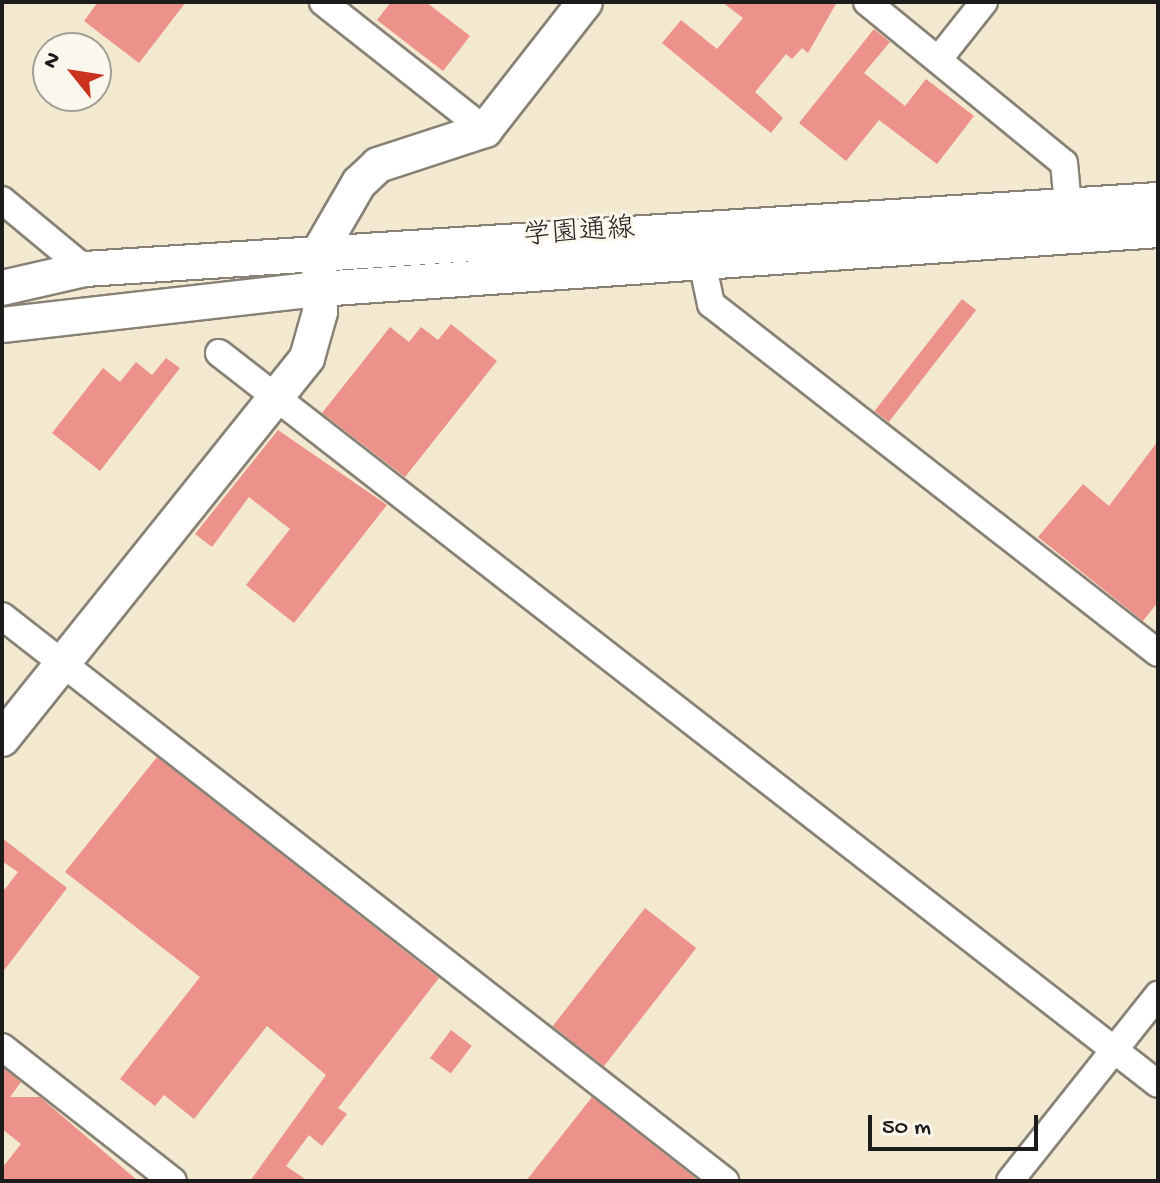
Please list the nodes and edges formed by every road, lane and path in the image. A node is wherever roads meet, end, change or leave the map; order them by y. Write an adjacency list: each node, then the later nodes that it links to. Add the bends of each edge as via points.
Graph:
1 (323, 2): 6 (street)
2 (585, 2): 6 (street)
3 (867, 2): 5 (street)
4 (984, 2): 5 (street)
5 (938, 60): 9 (street, via 1064,163)
6 (485, 130): 11 (street, via 378,165 339,209)
7 (2, 200): 13 (street)
8 (1158, 200): 9 (street, 学園通線)
9 (1068, 205): 11 (street, 学園通線)
10 (1158, 230): 12 (street, 学園通線)
11 (319, 252): 13 (street, 学園通線); 15 (street)
12 (702, 262): 15 (street, 学園通線); 20 (street, via 711,304)
13 (85, 269): 14 (street, 学園通線)
14 (2, 288)
15 (319, 289): 16 (street, 学園通線); 18 (street, via 307,358)
16 (2, 325)
17 (219, 353): 18 (street)
18 (277, 397): 21 (street); 25 (street)
19 (2, 616): 21 (street)
20 (1158, 653)
21 (62, 662): 22 (street); 28 (street)
22 (2, 739)
23 (1158, 995): 25 (street)
24 (2, 1047): 27 (street)
25 (1116, 1050): 26 (street); 29 (street)
26 (1158, 1084)
27 (173, 1181)
28 (725, 1181)
29 (1010, 1181)

